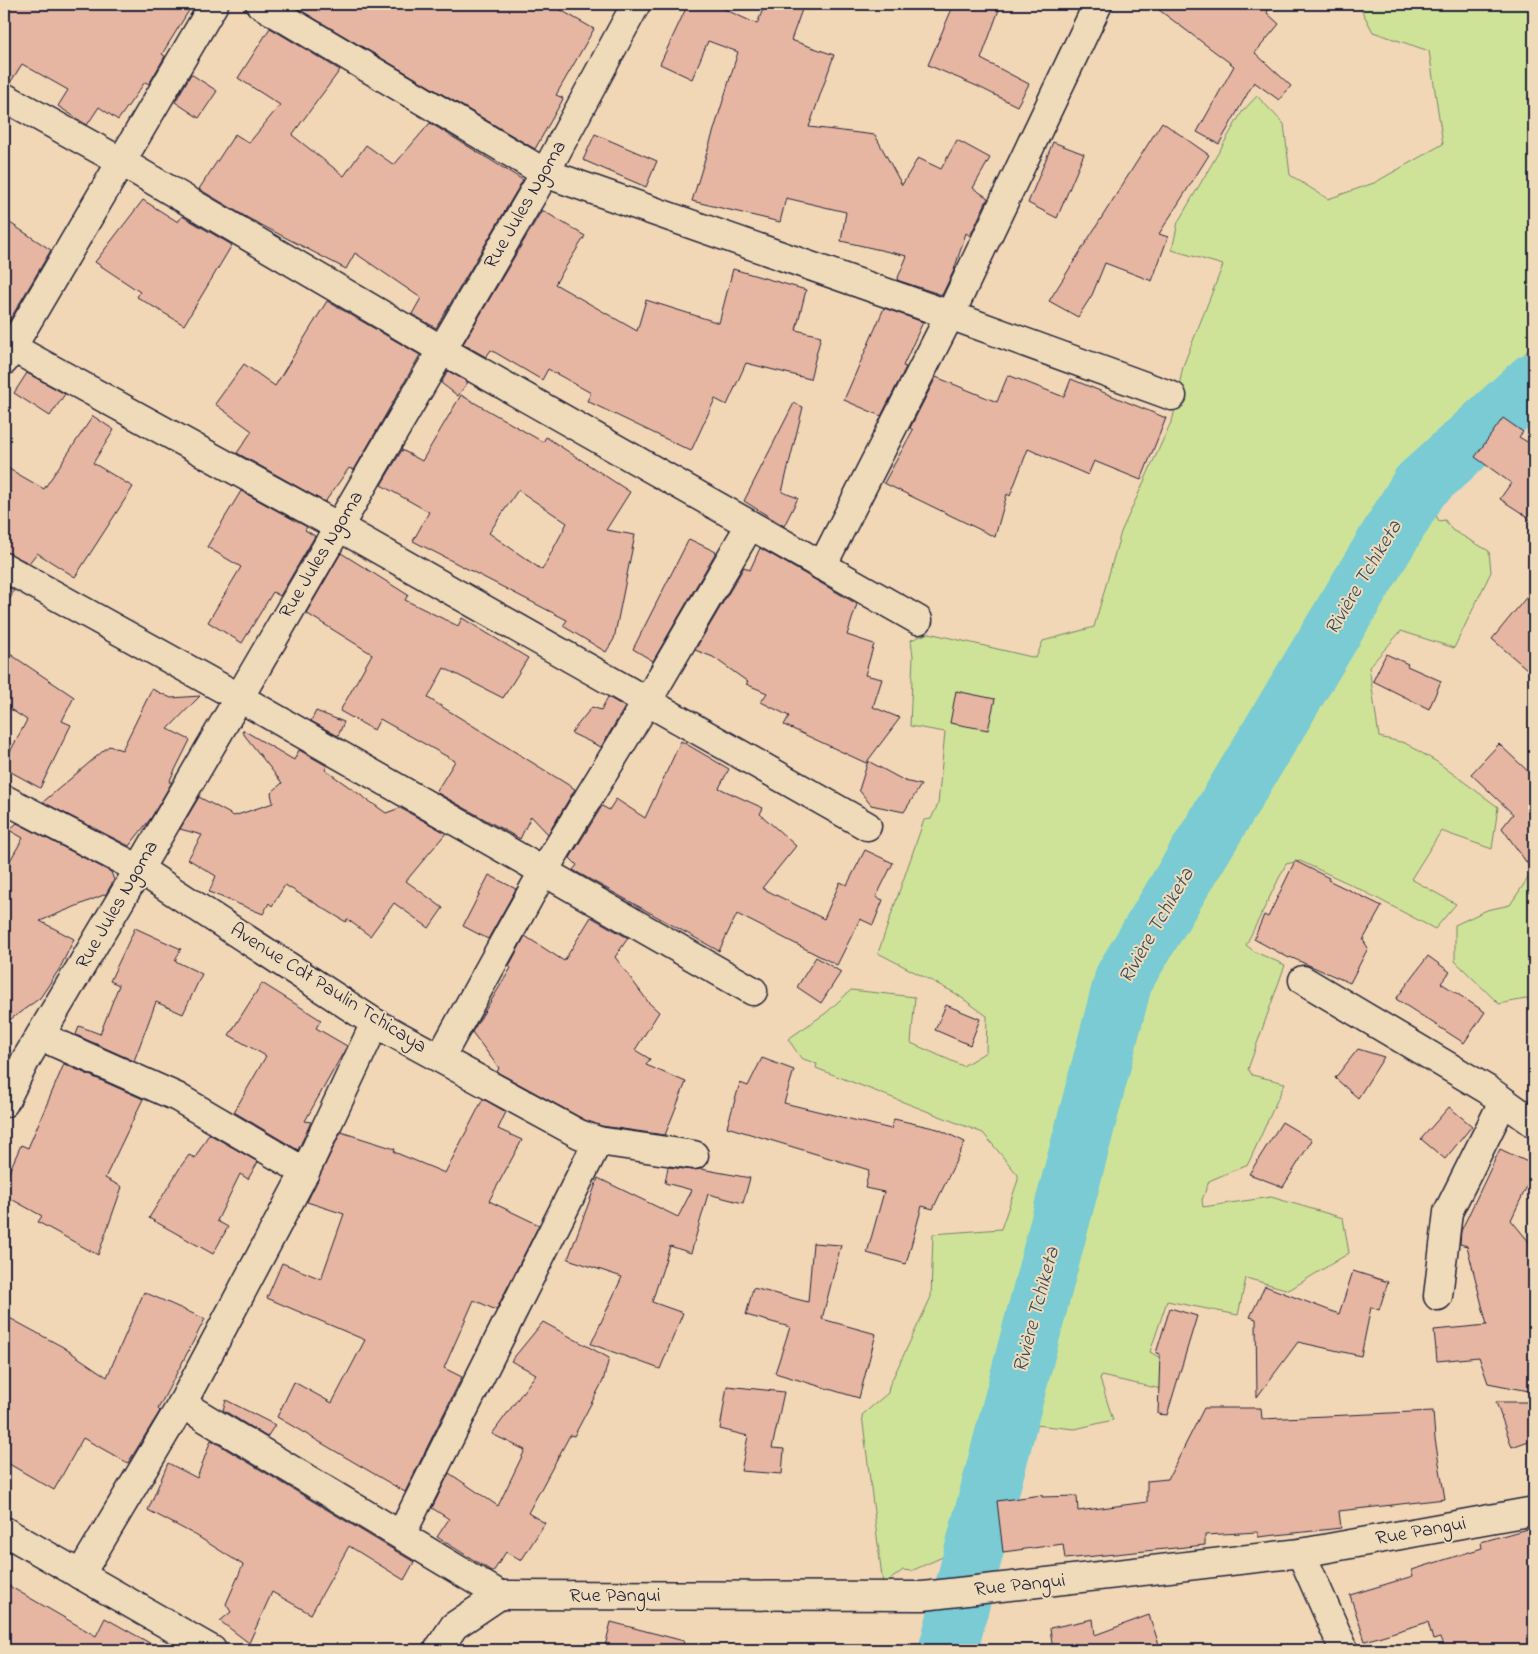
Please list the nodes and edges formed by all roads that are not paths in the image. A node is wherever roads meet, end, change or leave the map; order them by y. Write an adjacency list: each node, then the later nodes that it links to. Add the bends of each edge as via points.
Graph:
1 (214, 4): 6 (street)
2 (260, 4): 7 (street)
3 (636, 4): 7 (street, Rue Jules Ngoma)
4 (1098, 4): 8 (street)
5 (4, 97): 6 (street)
6 (120, 161): 9 (street); 10 (street)
7 (545, 173): 8 (street); 9 (street, Rue Jules Ngoma)
8 (950, 315): 11 (street); 14 (street)
9 (442, 350): 12 (street); 13 (street, Rue Jules Ngoma)
10 (6, 351): 13 (street)
11 (1172, 396)
12 (750, 525): 14 (street); 18 (street)
13 (339, 527): 17 (street, Rue Jules Ngoma); 18 (street)
14 (822, 566): 16 (street)
15 (4, 567): 17 (street)
16 (918, 620)
17 (238, 696): 21 (street, Rue Jules Ngoma); 22 (street)
18 (648, 700): 20 (street); 22 (street)
19 (4, 799): 21 (street, Avenue Cdt Paulin Tchicaya)
20 (867, 826)
21 (140, 869): 25 (street, Avenue Cdt Paulin Tchicaya); 26 (street, Rue Jules Ngoma)
22 (543, 872): 24 (street); 28 (street)
23 (1304, 980): 29 (street)
24 (754, 991)
25 (375, 1023): 28 (street, Avenue Cdt Paulin Tchicaya); 34 (street)
26 (40, 1036): 27 (street, Rue Jules Ngoma); 34 (street, via 177,1097)
27 (14, 1056): 30 (street, Rue Jules Ngoma)
28 (440, 1058): 32 (street, Avenue Cdt Paulin Tchicaya, via 578,1134)
29 (1503, 1102): 31 (street); 35 (street, via 1448,1212)
30 (4, 1104)
31 (1532, 1118)
32 (598, 1141): 33 (street, Avenue Cdt Paulin Tchicaya); 39 (street)
33 (694, 1155)
34 (304, 1172): 36 (street)
35 (1438, 1296)
36 (182, 1404): 39 (street); 41 (street)
37 (1534, 1511): 40 (street, Rue Pangui)
38 (4, 1531): 41 (street)
39 (401, 1535): 42 (street)
40 (1301, 1553): 42 (street, Rue Pangui, via 923,1596); 45 (street)
41 (80, 1575): 43 (street)
42 (500, 1595): 44 (street, via 454,1626)
43 (212, 1650)
44 (438, 1650)
45 (1344, 1650)

